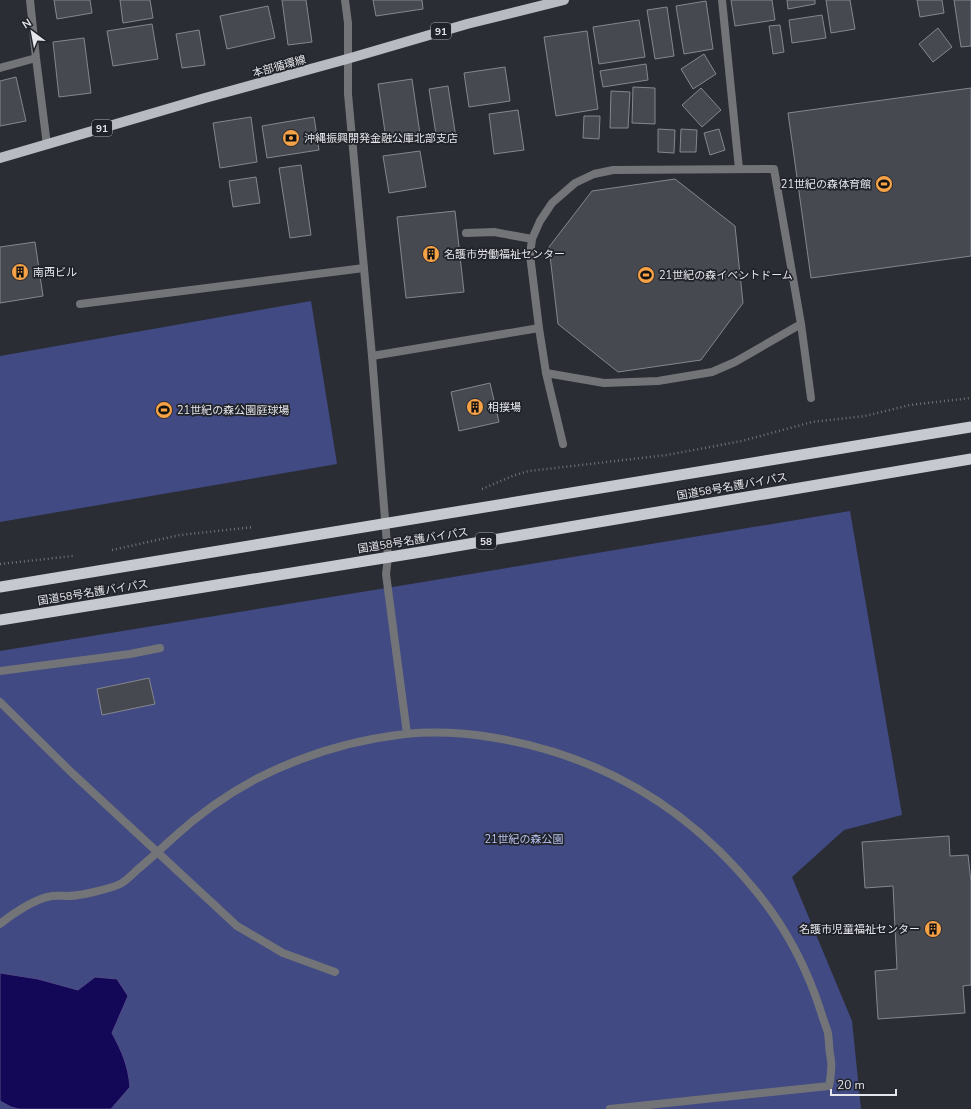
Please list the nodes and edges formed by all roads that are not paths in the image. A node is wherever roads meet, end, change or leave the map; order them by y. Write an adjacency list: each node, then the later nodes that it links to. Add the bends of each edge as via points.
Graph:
1 (30, 0): 5 (street)
2 (345, 0): 6 (street)
3 (564, 0): 6 (main road, 本部循環線 / 91, via 467,24)
4 (722, 0): 10 (street)
5 (36, 58): 7 (street); 8 (street)
6 (348, 59): 8 (main road, 本部循環線 / 91); 13 (street, via 348,94)
7 (0, 68)
8 (47, 145): 9 (main road, 本部循環線 / 91)
9 (0, 158)
10 (739, 169): 12 (street, via 613,170 594,174 574,183 552,203); 15 (street, via 774,168)
11 (466, 233): 12 (street, via 494,232)
12 (532, 239): 16 (street, via 530,255)
13 (364, 268): 14 (street); 17 (street)
14 (80, 304)
15 (801, 324): 18 (street, via 735,362 712,372 658,381 604,383); 19 (street)
16 (539, 328): 17 (street); 18 (street)
17 (372, 356): 23 (street)
18 (546, 373): 21 (street)
19 (811, 398)
20 (971, 427): 23 (highway, 国道58号名護バイパス)
21 (563, 444)
22 (971, 459): 24 (highway, 国道58号名護バイパス / 58)
23 (385, 524): 24 (street); 25 (highway, 国道58号名護バイパス)
24 (388, 557): 26 (highway, 国道58号名護バイパス / 58); 30 (street, via 386,574)
25 (0, 587)
26 (0, 620)
27 (160, 648): 28 (street)
28 (0, 671)
29 (0, 702): 31 (street)
30 (407, 734): 31 (street, via 328,749 278,768 220,800); 34 (street, via 444,733 518,742 589,764 654,798 685,820 739,870 767,905 801,962 828,1032 832,1069 829,1086)
31 (158, 852): 32 (street, via 121,884 78,896 49,896 20,909); 33 (street, via 237,926 283,953)
32 (0, 924)
33 (335, 972)
34 (610, 1109)

